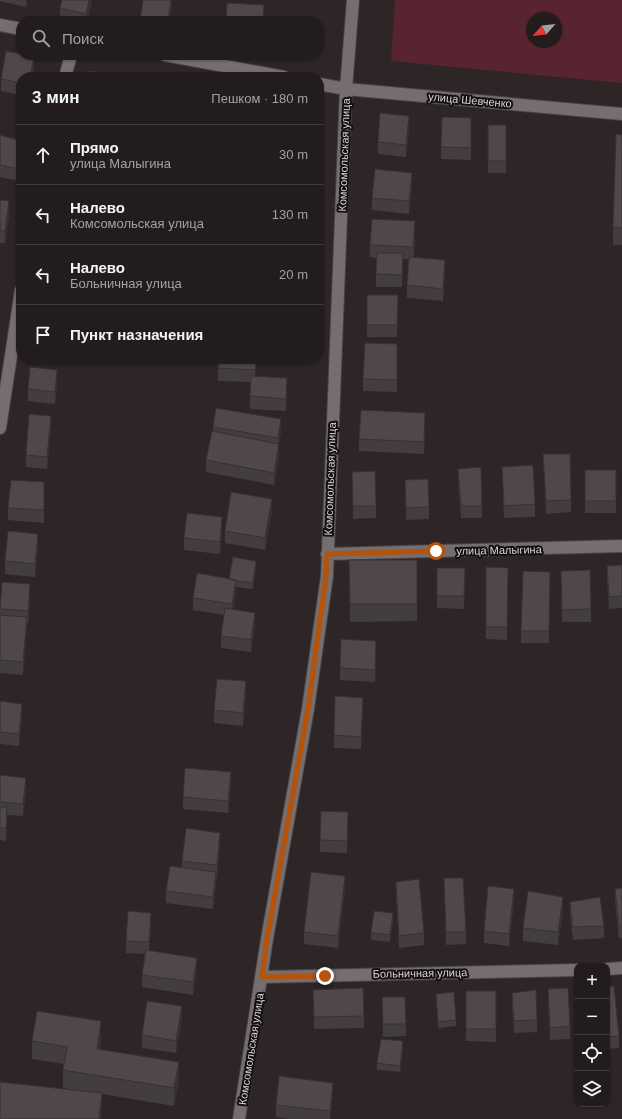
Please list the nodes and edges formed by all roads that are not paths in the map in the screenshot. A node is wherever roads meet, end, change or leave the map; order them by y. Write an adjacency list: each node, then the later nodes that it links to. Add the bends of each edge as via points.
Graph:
1 (353, 0): 9 (street, Комсомольская улица)
2 (0, 25): 3 (street)
3 (16, 27)
4 (70, 60): 6 (street)
5 (192, 60): 7 (street)
6 (66, 72)
7 (257, 72)
8 (324, 85): 9 (street, улица Шевченко)
9 (346, 89): 10 (street, улица Шевченко); 14 (street, Комсомольская улица)
10 (622, 114)
11 (16, 323): 12 (street)
12 (0, 428)
13 (622, 546): 14 (street, улица Малыгина)
14 (327, 554): 18 (street, Комсомольская улица, via 308,709)
15 (622, 968): 16 (street)
16 (610, 969)
17 (574, 970): 18 (street, Больничная улица)
18 (262, 977): 19 (street, Комсомольская улица)
19 (239, 1119)

